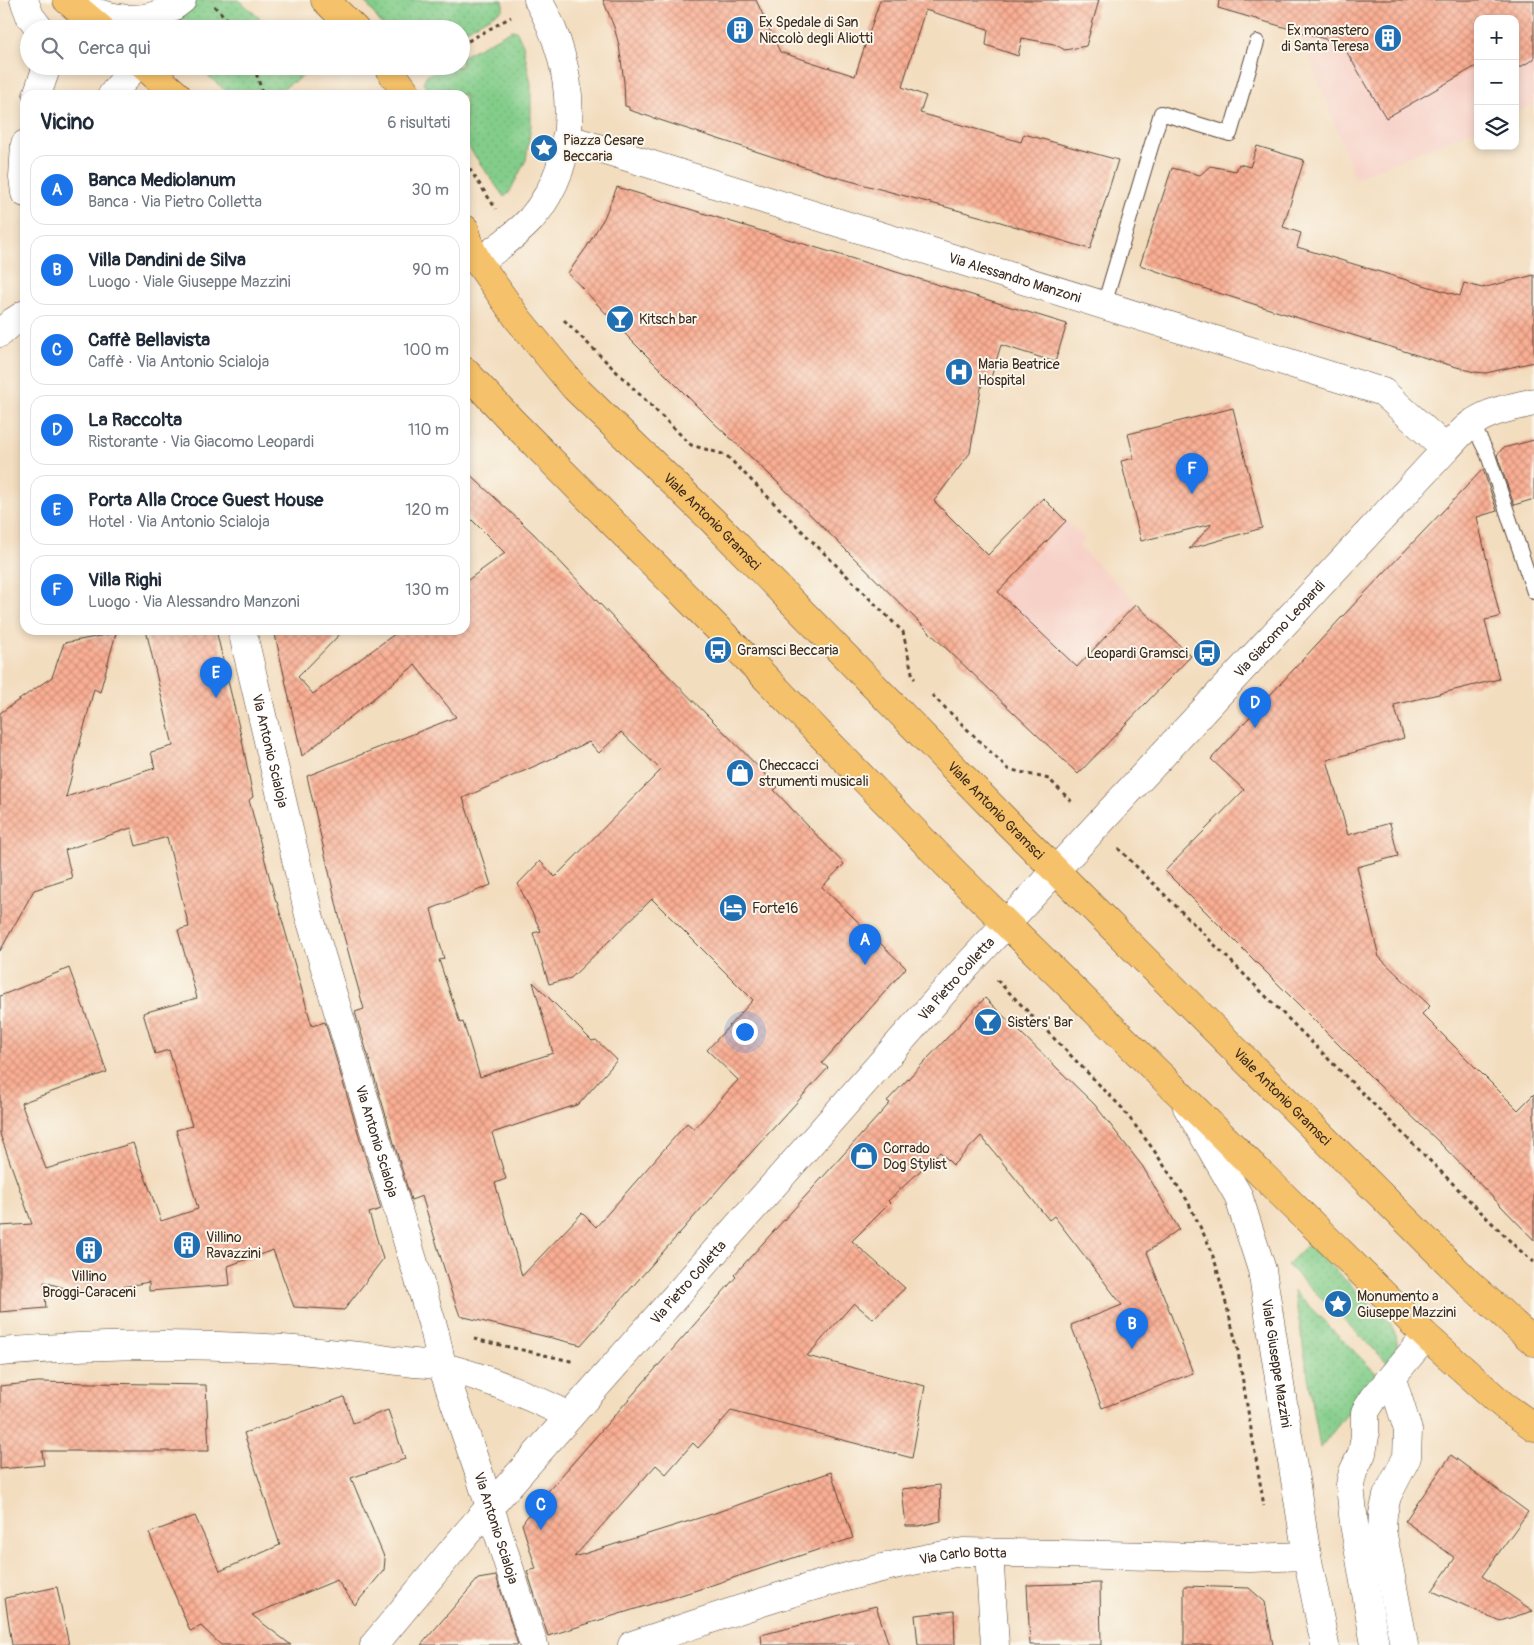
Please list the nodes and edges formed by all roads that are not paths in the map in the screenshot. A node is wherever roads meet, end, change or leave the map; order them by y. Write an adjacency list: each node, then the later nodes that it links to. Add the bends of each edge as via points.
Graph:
1 (24, 0): 6 (street)
2 (182, 0): 5 (street, via 164,12 133,20 118,19)
3 (325, 0): 8 (main road)
4 (538, 0): 16 (street, via 552,27 566,76 569,106)
5 (71, 3): 7 (main road)
6 (33, 20)
7 (91, 20)
8 (346, 20)
9 (1257, 42): 19 (lane, via 1230,134 1161,113)
10 (44, 75): 13 (street)
11 (128, 75): 14 (street)
12 (154, 75): 15 (main road)
13 (38, 90)
14 (116, 90)
15 (171, 90)
16 (566, 138): 18 (street, via 554,183 543,202 511,239); 19 (street, Via Alessandro Manzoni)
17 (470, 242): 18 (main road)
18 (478, 262): 28 (main road, Viale Antonio Gramsci, via 518,319 575,388 713,521)
19 (1104, 305): 25 (street, Via Alessandro Manzoni, via 1382,392)
20 (20, 317): 21 (street)
21 (0, 333)
22 (470, 376): 29 (main road, via 954,872)
23 (1534, 402): 24 (street, Via Giacomo Leopardi, via 1494,412)
24 (1472, 423): 25 (street, Via Giacomo Leopardi); 26 (lane, via 1488,455)
25 (1446, 449): 28 (street, Via Giacomo Leopardi)
26 (1534, 592)
27 (243, 635): 34 (street, Via Antonio Scialoja, via 309,915 435,1333)
28 (1056, 871): 29 (street, Via Giacomo Leopardi); 32 (main road, Viale Antonio Gramsci, via 1471,1285)
29 (1008, 923): 30 (main road); 36 (street, Via Pietro Colletta)
30 (1182, 1097): 31 (main road); 40 (street, Viale Giuseppe Mazzini, via 1238,1195 1262,1270)
31 (1426, 1336): 35 (street); 37 (main road, via 1503,1405)
32 (1534, 1342)
33 (0, 1352): 34 (street, via 116,1344 226,1346 325,1352)
34 (442, 1366): 36 (street, via 507,1387); 38 (street, Via Antonio Scialoja)
35 (1392, 1379): 46 (street, via 1365,1412 1362,1453 1350,1485); 47 (street, via 1408,1430 1407,1457 1387,1496 1382,1530)
36 (570, 1416): 38 (street, Via Pietro Colletta)
37 (1534, 1427)
38 (490, 1507): 41 (street, Via Pietro Colletta); 42 (street, Via Antonio Scialoja)
39 (989, 1552): 40 (street, Via Carlo Botta, via 1250,1558); 43 (street, Via Carlo Botta, via 963,1552 884,1567); 44 (street)
40 (1306, 1556): 45 (street, Viale Giuseppe Mazzini)
41 (374, 1645)
42 (534, 1645)
43 (632, 1645)
44 (995, 1645)
45 (1325, 1645)
46 (1375, 1645)
47 (1404, 1645)

